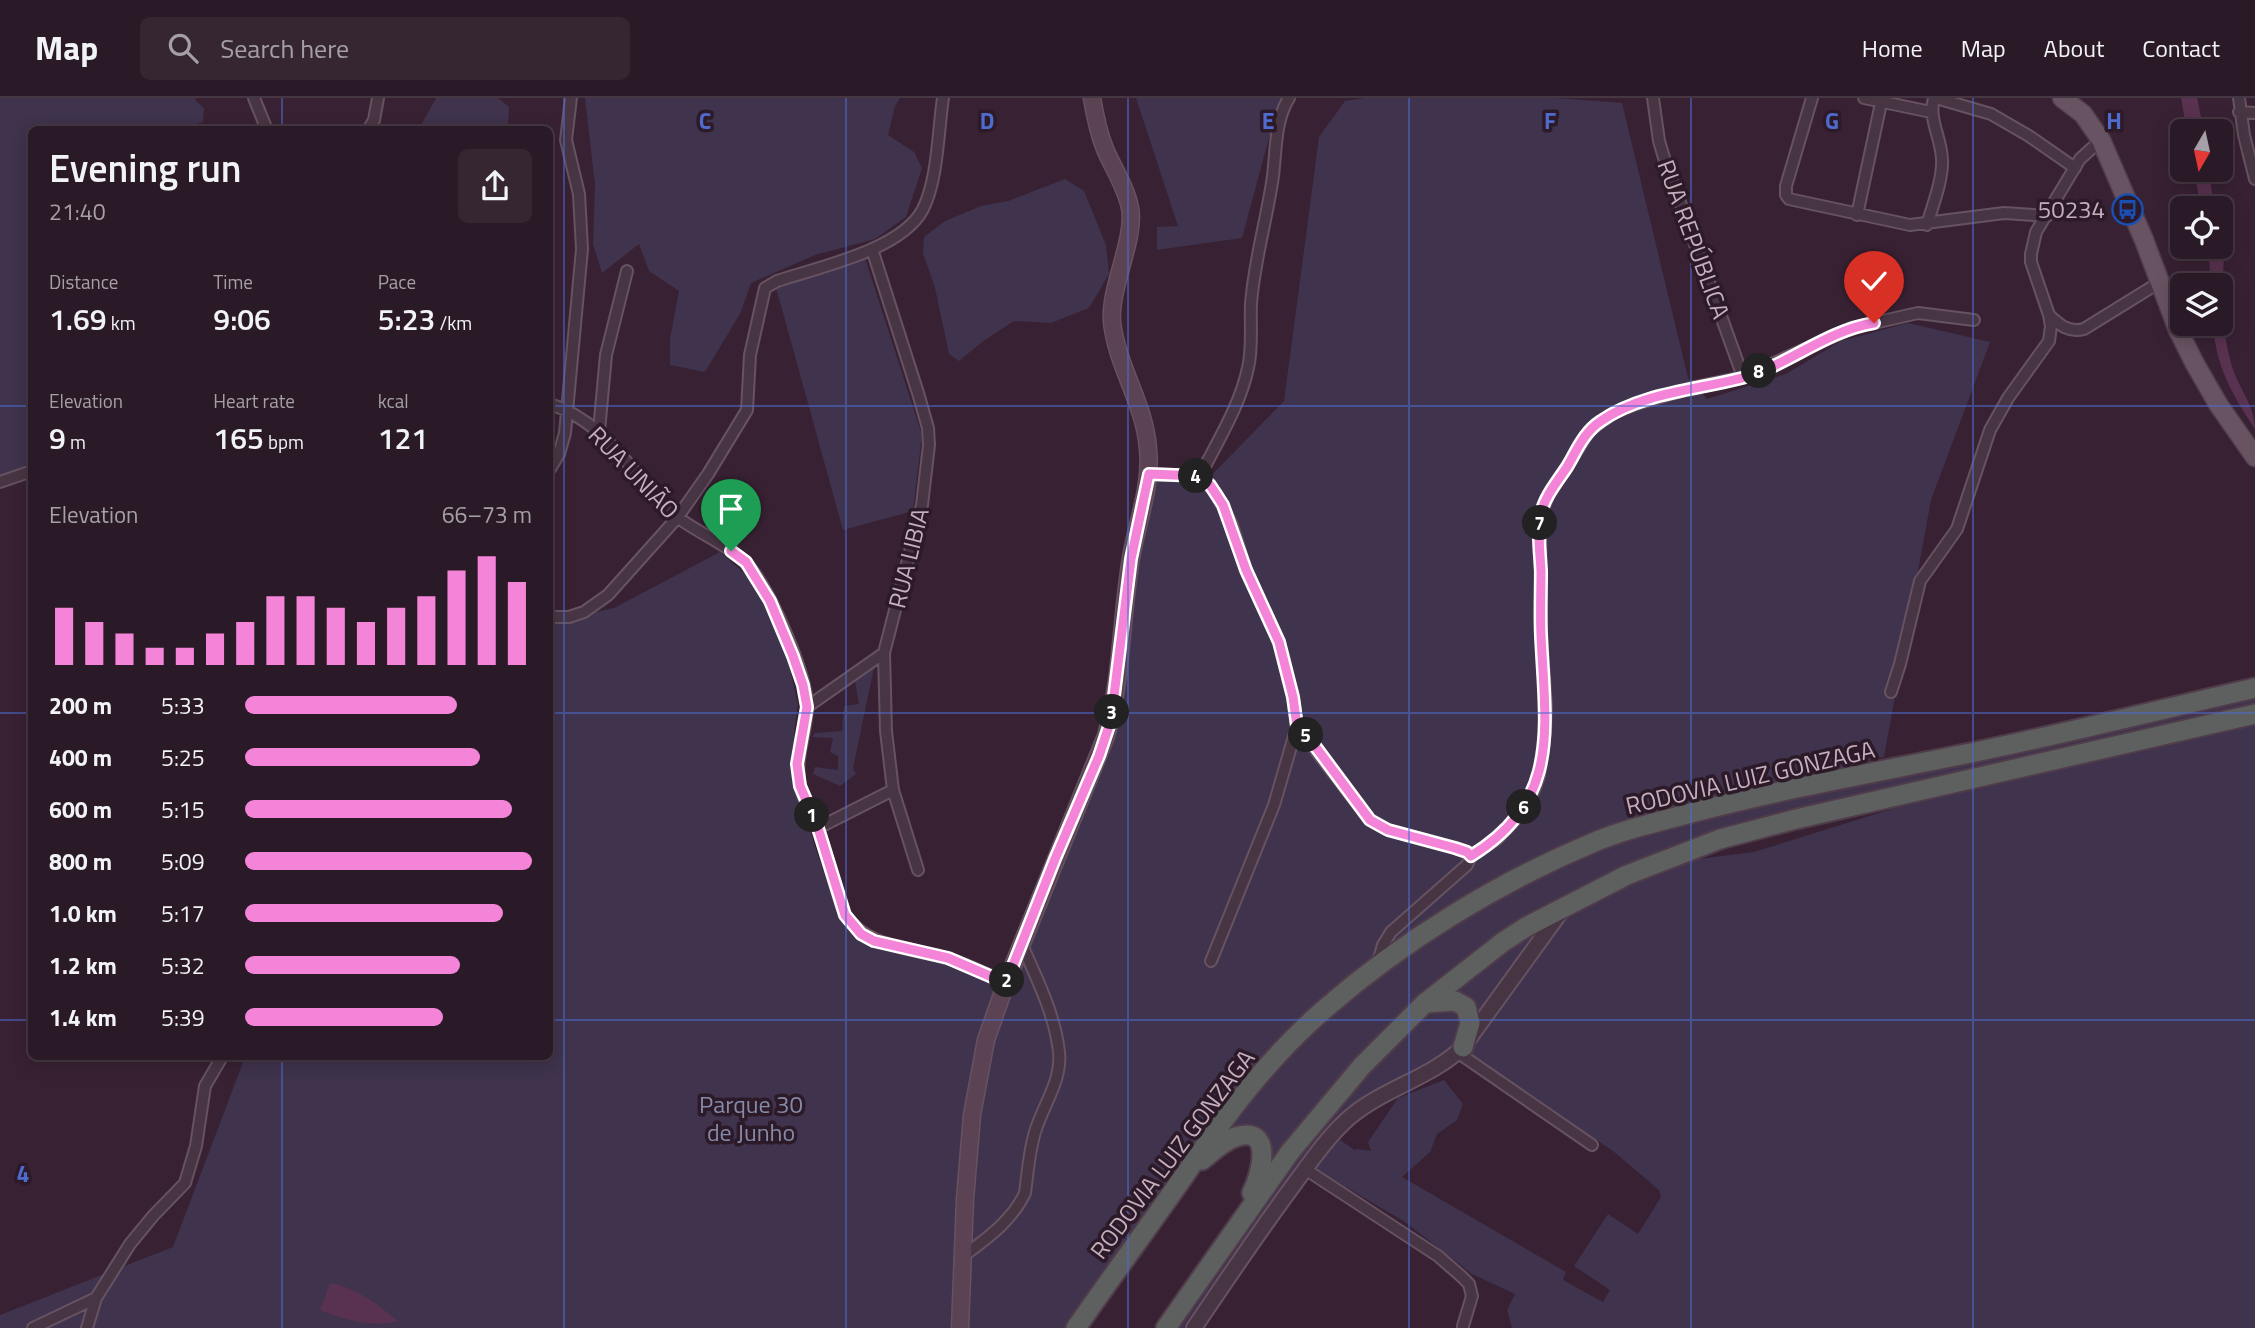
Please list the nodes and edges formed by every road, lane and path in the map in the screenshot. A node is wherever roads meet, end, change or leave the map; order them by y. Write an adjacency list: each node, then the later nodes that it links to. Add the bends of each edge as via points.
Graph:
1 (254, 98): 17 (street)
2 (379, 98): 18 (street)
3 (571, 98): 32 (street, via 566,140 579,194 582,249)
4 (943, 98): 25 (street, via 923,209 912,224)
5 (1092, 98): 37 (main road, via 1100,135 1131,209 1112,321 1146,428)
6 (1289, 98): 38 (street, via 1280,114 1257,261 1248,370 1236,405)
7 (1653, 98): 30 (street, RUA REPÚBLICA, via 1665,161)
8 (1812, 98): 22 (street, via 1786,186 1787,197)
9 (1864, 98): 13 (street)
10 (1935, 98): 14 (street); 20 (street, via 1991,114)
11 (2062, 98): 19 (main road, via 2083,114)
12 (2239, 98): 15 (street)
13 (1881, 103): 14 (street); 22 (street)
14 (1931, 112): 24 (street, via 1942,160)
15 (2239, 112): 16 (street); 21 (street)
16 (2255, 113)
17 (265, 126)
18 (370, 126)
19 (2101, 141): 20 (street); 27 (main road)
20 (2075, 168): 23 (street)
21 (2255, 179)
22 (1857, 215): 24 (street)
23 (2047, 216): 24 (street, via 2004,213); 28 (street, via 2036,232 2031,254)
24 (1927, 225)
25 (873, 249): 40 (street, via 765,288 750,355 747,410); 42 (street, RUA LIBIA, via 928,428 929,445 922,505)
26 (627, 271): 33 (street, via 606,355)
27 (2160, 282): 28 (street, via 2084,329 2064,328); 34 (main road, via 2195,364)
28 (2049, 315): 44 (street, via 2049,341 1990,430 1957,529 1920,581)
29 (1974, 320): 30 (street, via 1918,313 1852,328)
30 (1743, 377): 50 (street, via 1636,404 1599,422 1583,438 1548,496 1539,535 1546,708 1542,762 1534,790 1515,820)
31 (553, 405): 32 (street, RUA UNIÃO)
32 (565, 409): 33 (street, RUA UNIÃO); 35 (street, via 562,445)
33 (599, 431): 40 (street, RUA UNIÃO)
34 (2255, 457)
35 (553, 462)
36 (28, 472): 39 (street)
37 (1149, 474): 38 (street); 53 (main road, via 1131,559 1111,720)
38 (1200, 476): 47 (street, via 1223,505 1279,642)
39 (0, 482)
40 (677, 518): 41 (street, via 608,595 584,612); 45 (street, RUA UNIÃO, via 731,551 755,574 793,656)
41 (553, 618)
42 (884, 653): 45 (street); 48 (street, RUA LIBIA)
43 (2255, 688): 55 (highway, RODOVIA LUIZ GONZAGA, via 1982,751 1761,794 1633,829 1519,877)
44 (1891, 692)
45 (807, 707): 49 (street, RUA UNIÃO, via 797,764 804,798)
46 (2255, 714): 52 (highway, via 1732,836 1627,875)
47 (1297, 726): 50 (street, via 1370,820); 54 (street, via 1274,805)
48 (893, 790): 49 (street); 51 (street, RUA LIBIA)
49 (818, 828): 56 (street, RUA UNIÃO, via 845,915 861,934 948,958)
50 (1471, 856): 55 (street, via 1467,865 1391,932)
51 (918, 870)
52 (1563, 908): 57 (highway, via 1514,933); 58 (street)
53 (1022, 945): 56 (main road); 64 (street, via 1054,1028 1059,1065 1032,1141 1022,1200 989,1237)
54 (1211, 961)
55 (1377, 966): 62 (highway, RODOVIA LUIZ GONZAGA, via 1325,1008 1277,1056)
56 (1006, 983): 64 (main road, via 985,1040 977,1080)
57 (1425, 1003): 58 (highway, via 1455,1001 1466,1007 1471,1023); 63 (highway, via 1310,1127)
58 (1460, 1050): 60 (street); 61 (street, via 1353,1114)
59 (220, 1060): 65 (street, via 205,1086 185,1183 130,1244)
60 (1592, 1145)
61 (1305, 1169): 66 (street, via 1461,1276 1472,1296); 72 (street)
62 (1186, 1172): 63 (highway, via 1233,1138 1253,1138 1261,1145 1258,1180); 70 (highway, RODOVIA LUIZ GONZAGA)
63 (1227, 1241): 71 (highway)
64 (962, 1257): 69 (main road)
65 (96, 1298): 67 (street); 68 (street)
66 (1463, 1326)
67 (33, 1328)
68 (88, 1328)
69 (960, 1328)
70 (1076, 1328)
71 (1166, 1328)
72 (1194, 1328)

